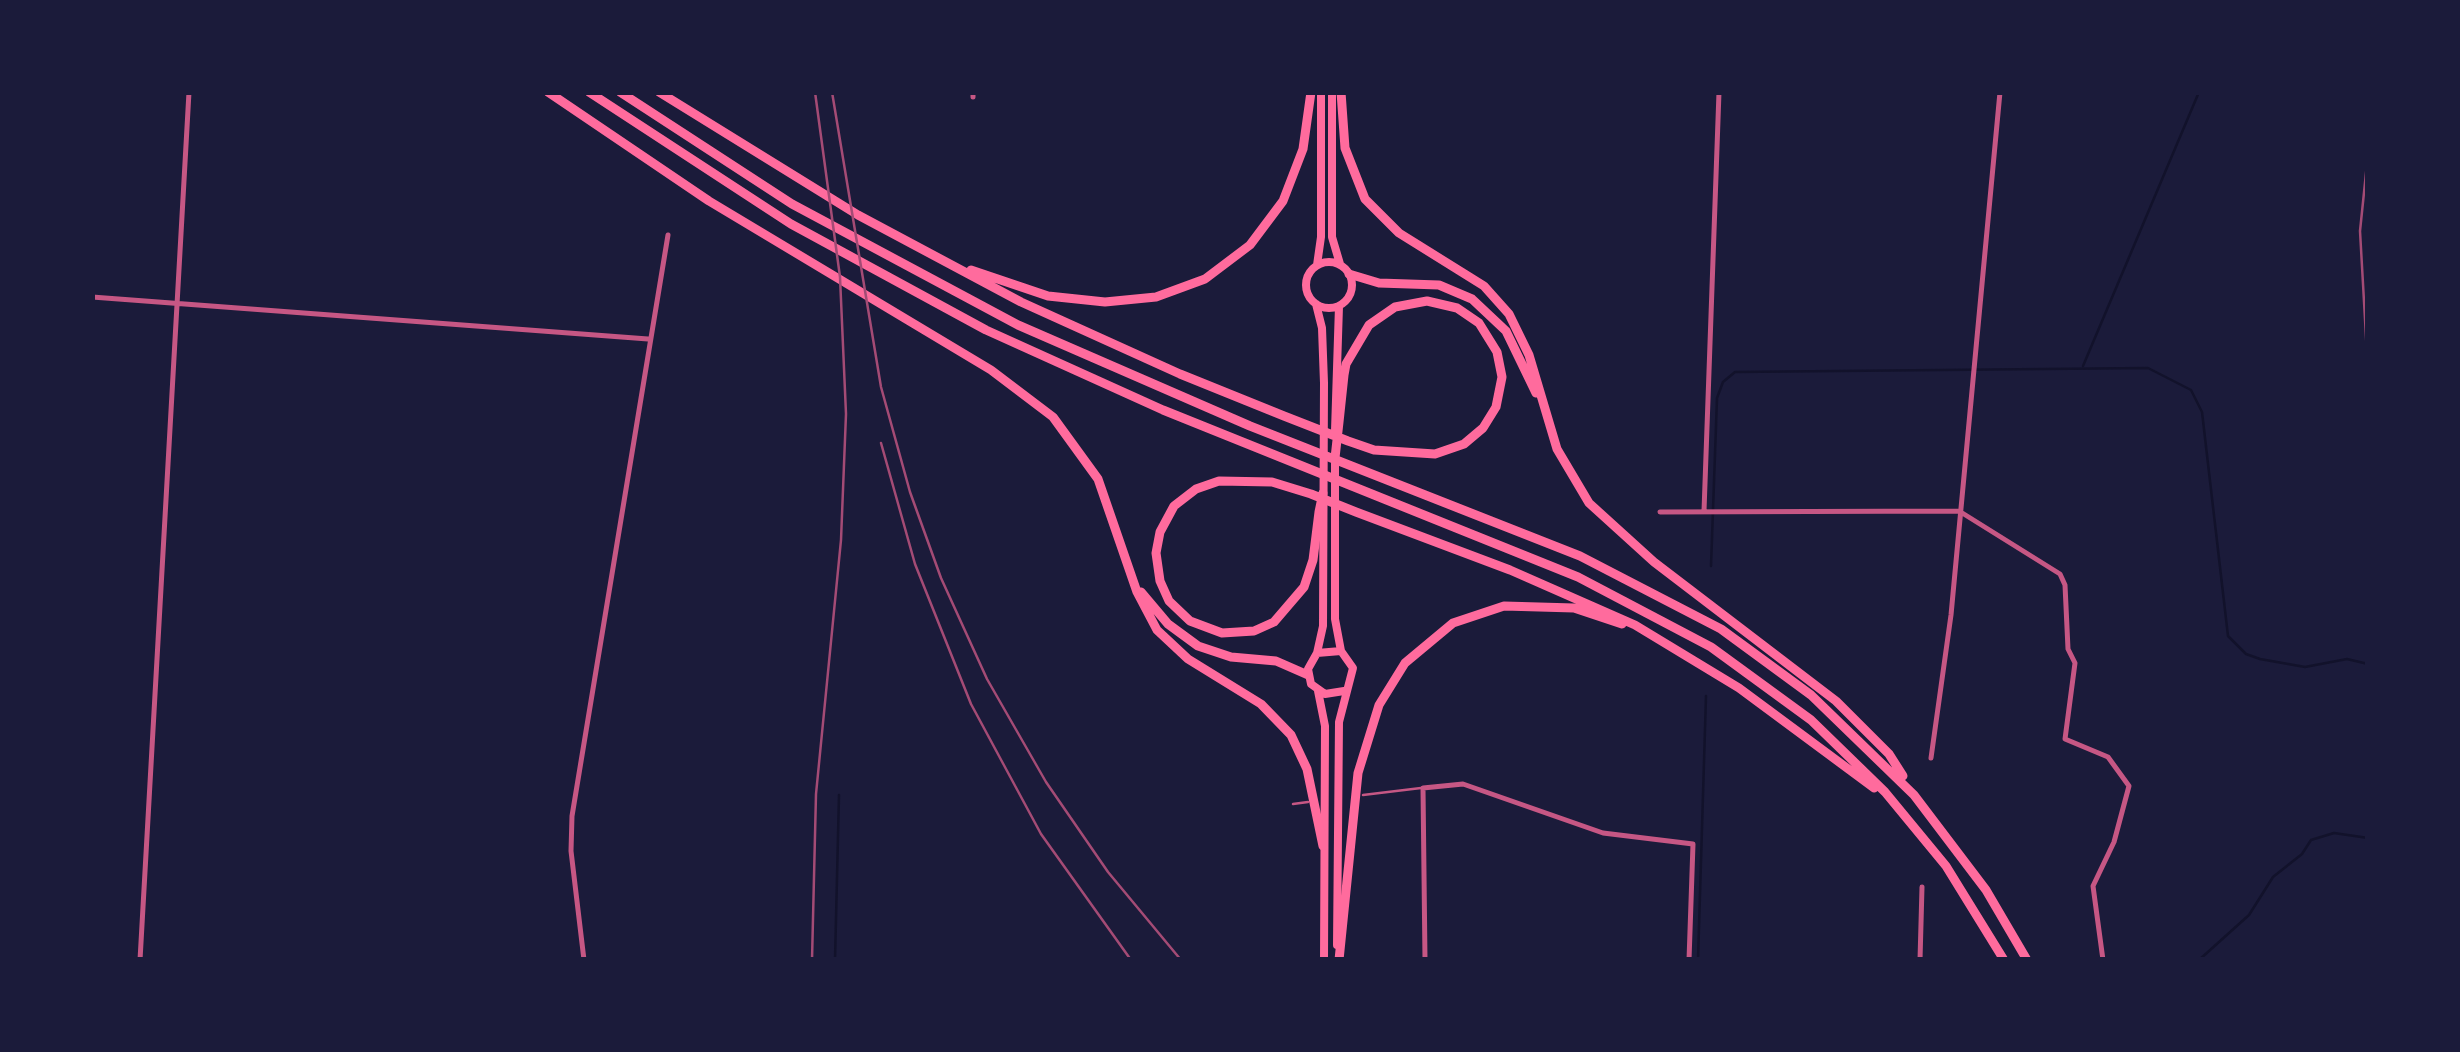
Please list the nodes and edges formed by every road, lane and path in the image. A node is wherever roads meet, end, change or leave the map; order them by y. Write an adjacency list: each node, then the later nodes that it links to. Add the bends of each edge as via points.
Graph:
1 (189, 92): 18 (street)
2 (548, 92): 30 (highway, via 674,180 1042,407 1091,466)
3 (589, 92): 43 (highway, via 791,224 996,334 1163,410 1578,577 1667,621 1792,705)
4 (620, 92): 40 (highway, via 864,245 1048,340 1652,590 1787,675)
5 (659, 92): 13 (highway)
6 (1312, 92): 13 (highway, via 1300,163 1275,214 1241,254 1194,285 1130,301 1078,300 1006,284)
7 (1321, 92): 15 (main road)
8 (1332, 92): 14 (main road, via 1332,237)
9 (1341, 92): 22 (highway, via 1345,148 1365,198 1399,234 1474,279 1503,306 1530,356)
10 (1719, 92): 26 (street)
11 (2000, 92): 28 (street)
12 (668, 235): 21 (street)
13 (921, 249): 23 (highway, via 1110,344 1389,453 1436,454 1478,434 1500,392 1495,347 1479,323 1457,308 1427,301 1396,307 1369,325 1351,352)
14 (1340, 264): 15 (main road); 16 (main road)
15 (1317, 265): 19 (main road, via 1306,286)
16 (1349, 274): 20 (main road, via 1350,292); 22 (highway, via 1379,283 1439,285 1480,304 1512,340)
17 (92, 297): 18 (street)
18 (178, 304): 21 (street); 46 (street)
19 (1316, 304): 20 (main road); 25 (main road, via 1322,328)
20 (1338, 306): 23 (main road)
21 (648, 339): 47 (street, via 572,816)
22 (1545, 414): 40 (highway, via 1567,470 1600,515 1836,701 1889,754)
23 (1337, 421): 24 (highway)
24 (1335, 458): 32 (main road, via 1335,626)
25 (1323, 493): 29 (highway)
26 (1706, 511): 27 (street); 28 (street)
27 (1660, 512)
28 (1959, 512): 37 (street); 55 (street, via 2064,580 2068,649 2075,663 2065,739 2108,757 2129,783 2094,886)
29 (1321, 513): 31 (highway, via 1304,588 1274,622 1242,633 1211,630 1181,614 1164,592 1156,553 1174,506 1208,484 1258,480 1510,570); 33 (main road, via 1323,626)
30 (1131, 577): 34 (highway, via 1157,613 1190,641); 44 (highway, via 1147,615 1172,646 1254,698 1286,729 1308,769)
31 (1654, 635): 43 (highway, via 1753,698); 49 (highway, via 1574,608 1517,604 1464,618 1413,653 1383,696 1362,758)
32 (1341, 651): 33 (main road); 35 (main road, via 1354,668)
33 (1317, 653): 34 (main road)
34 (1308, 674): 36 (main road)
35 (1344, 690): 36 (main road); 49 (main road, via 1338,722)
36 (1318, 692): 44 (main road, via 1324,716)
37 (1931, 758)
38 (1423, 788): 39 (lane); 50 (street); 51 (street, via 1463,784 1602,834 1693,844)
39 (1363, 795)
40 (1914, 795): 54 (highway, via 1986,890)
41 (1310, 802): 42 (lane)
42 (1292, 804)
43 (1899, 809): 53 (highway, via 1946,866)
44 (1324, 846): 48 (main road)
45 (1922, 887): 52 (street)
46 (140, 960)
47 (584, 960)
48 (1324, 960)
49 (1338, 960)
50 (1426, 960)
51 (1689, 960)
52 (1920, 960)
53 (2004, 960)
54 (2027, 960)
55 (2103, 960)

